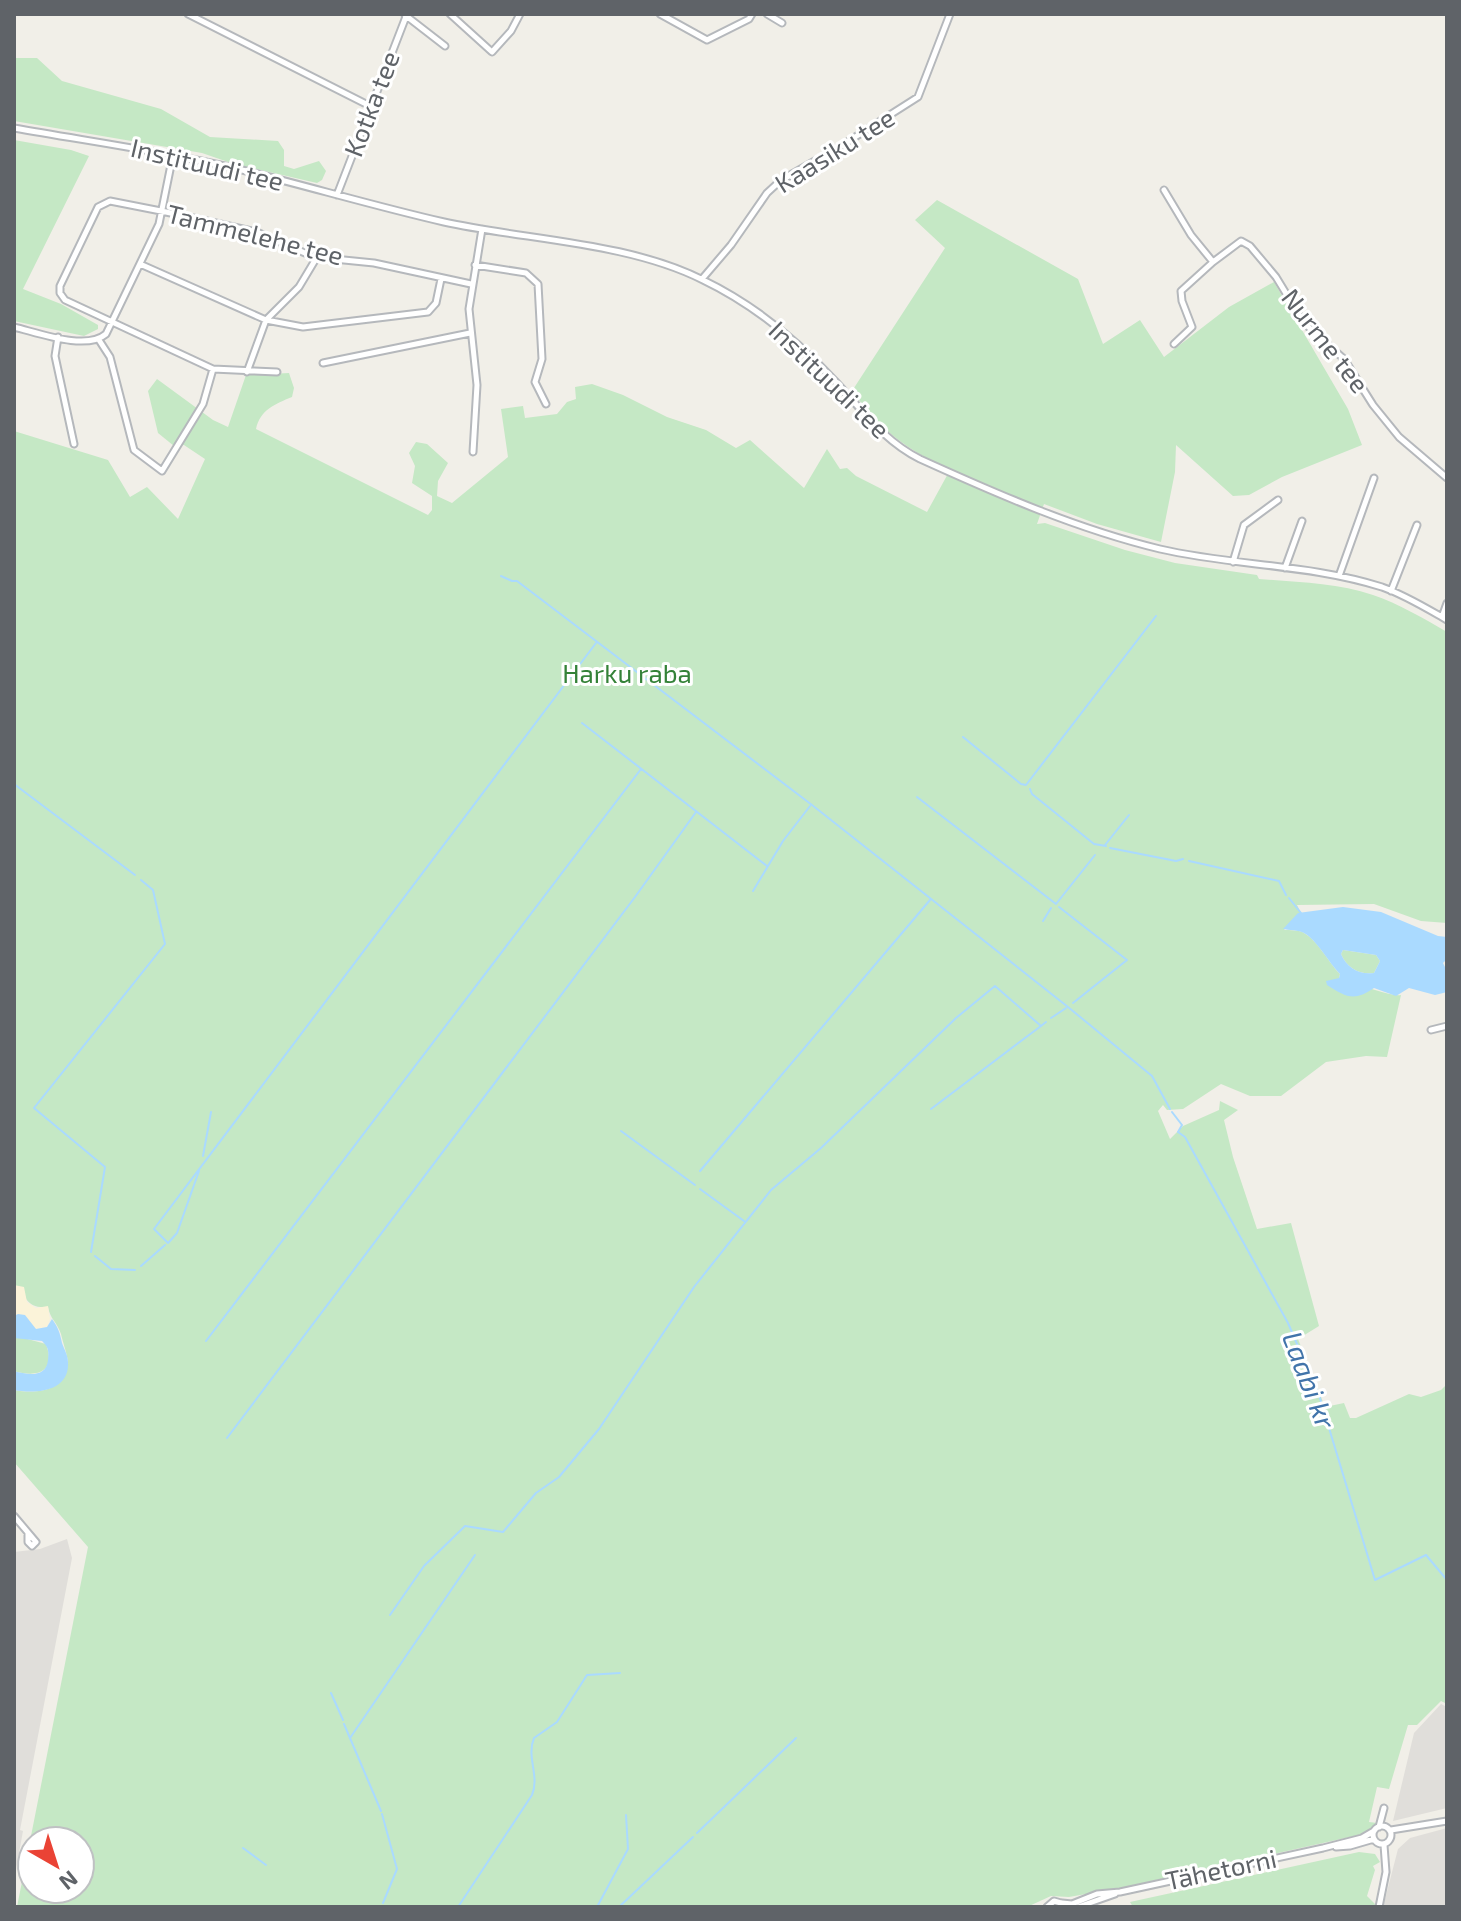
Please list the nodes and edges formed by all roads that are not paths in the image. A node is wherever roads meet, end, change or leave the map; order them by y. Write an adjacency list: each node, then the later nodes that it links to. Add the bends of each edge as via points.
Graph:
1 (188, 14): 11 (street)
2 (450, 14): 3 (street, via 492,52)
3 (520, 14)
4 (660, 14): 5 (street, via 707,40)
5 (752, 14)
6 (767, 14): 9 (street)
7 (950, 14): 23 (street, Kaasiku tee, via 918,97 780,181)
8 (406, 15): 10 (street); 11 (street, Kotka tee)
9 (782, 23)
10 (445, 46)
11 (370, 106): 15 (street, Kotka tee)
12 (14, 128): 13 (street, Instituudi tee)
13 (173, 155): 15 (street, Instituudi tee); 16 (street)
14 (1164, 190): 19 (street)
15 (337, 195): 17 (street, Instituudi tee)
16 (163, 211): 18 (street, Tammelehe tee, via 257,232); 20 (street); 26 (street, Tammelehe tee, via 104,202 60,286 65,300)
17 (482, 229): 21 (street); 23 (street, Instituudi tee, via 618,253)
18 (317, 257): 22 (street, Tammelehe tee, via 374,263); 25 (street, via 299,287)
19 (1213, 262): 31 (street, via 1181,291 1192,327); 40 (street, Nurme tee, via 1241,241 1250,246 1304,323 1344,359 1399,437)
20 (140, 264): 25 (street); 26 (street)
21 (475, 265): 24 (street); 36 (street, via 526,273 538,284 542,359 535,382)
22 (441, 279): 24 (street, Tammelehe tee); 25 (street, via 436,303 428,312 303,327)
23 (702, 279): 44 (street, Instituudi tee, via 786,334 902,450 1107,534)
24 (471, 284): 28 (street)
25 (266, 320): 34 (street)
26 (112, 322): 30 (street); 33 (street)
27 (14, 327): 29 (street)
28 (470, 333): 32 (street); 38 (street, via 477,385)
29 (58, 337): 30 (street); 37 (street, via 55,356)
30 (99, 340): 33 (street, via 110,357 134,450 162,471 203,404)
31 (1174, 344)
32 (323, 363)
33 (213, 369): 34 (street)
34 (247, 372): 35 (street)
35 (277, 372)
36 (546, 404)
37 (74, 444)
38 (473, 452)
39 (1374, 478): 46 (street)
40 (1447, 478)
41 (1278, 500): 44 (street, via 1244,525)
42 (1302, 521): 45 (street)
43 (1417, 525): 47 (street)
44 (1233, 562): 45 (street, Instituudi tee)
45 (1285, 568): 46 (street, Instituudi tee)
46 (1339, 576): 47 (street, Instituudi tee)
47 (1391, 591): 49 (street, Instituudi tee)
48 (1447, 603): 49 (street)
49 (1444, 619)
50 (1447, 1026): 51 (street)
51 (1431, 1030)
52 (14, 1516): 53 (street)
53 (28, 1533)
54 (1384, 1808): 56 (street)
55 (1447, 1821): 57 (street)
56 (1377, 1829): 57 (street); 58 (street); 60 (street, Tähetorni)
57 (1391, 1834): 59 (street)
58 (1374, 1840): 59 (street); 60 (street, Tähetorni); 61 (street)
59 (1384, 1845): 61 (street)
60 (1323, 1848): 62 (street, Tähetorni)
61 (1384, 1860): 66 (street)
62 (1120, 1892): 63 (street, Tähetorni); 65 (street, Tähetorni)
63 (1063, 1905): 64 (street, Tähetorni, via 1054,1901)
64 (1046, 1906)
65 (1078, 1907)
66 (1379, 1907)

